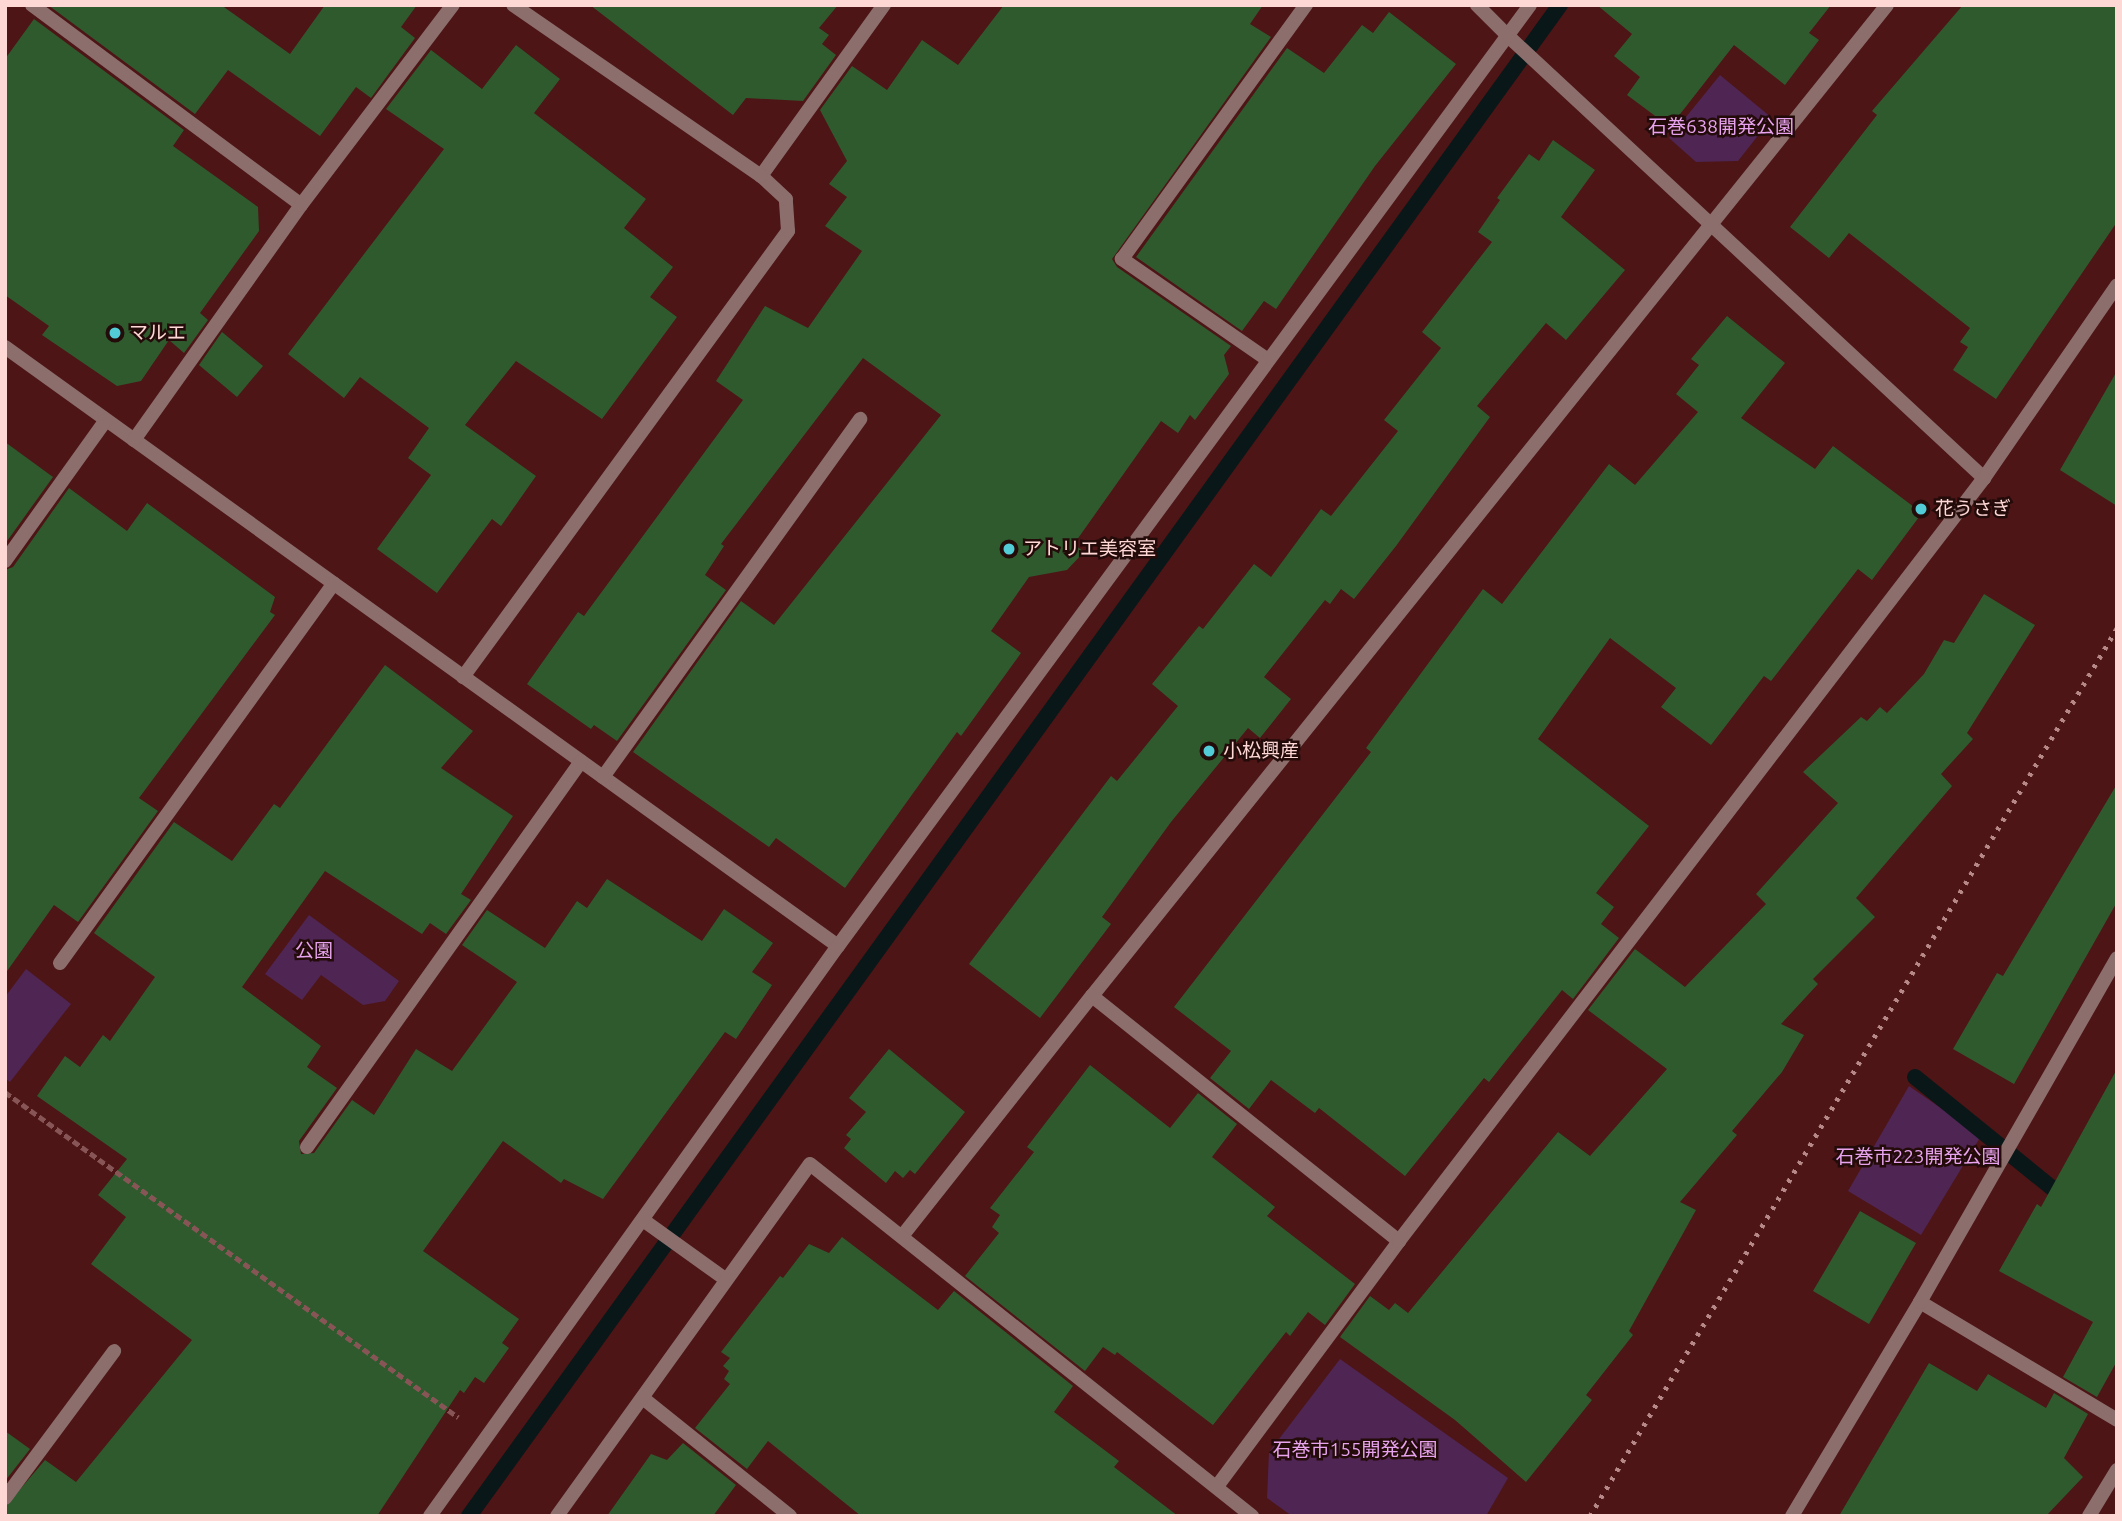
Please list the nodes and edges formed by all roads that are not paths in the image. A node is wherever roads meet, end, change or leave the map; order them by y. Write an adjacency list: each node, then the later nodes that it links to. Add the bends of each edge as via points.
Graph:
1 (32, 5): 11 (street)
2 (453, 5): 11 (street)
3 (513, 5): 10 (street)
4 (884, 5): 10 (street)
5 (1306, 5): 15 (street, via 1122,259)
6 (1477, 5): 9 (street)
7 (1530, 5): 9 (street)
8 (1887, 5): 12 (street)
9 (1508, 36): 12 (street); 15 (street)
10 (761, 176): 22 (street, via 786,199 788,231)
11 (301, 205): 18 (street)
12 (1712, 224): 19 (street); 28 (street)
13 (2117, 285): 19 (street)
14 (5, 347): 17 (street)
15 (1268, 360): 25 (street)
16 (860, 419): 24 (street)
17 (106, 420): 18 (street); 20 (street)
18 (134, 440): 21 (street)
19 (1984, 478): 32 (street)
20 (5, 561)
21 (334, 583): 22 (street); 27 (street)
22 (463, 677): 23 (street)
23 (581, 761): 24 (street); 29 (street)
24 (603, 777): 25 (street)
25 (838, 946): 30 (street)
26 (2117, 958): 34 (street)
27 (61, 963)
28 (1092, 996): 31 (street); 32 (street)
29 (307, 1147)
30 (645, 1221): 33 (street); 41 (street)
31 (903, 1236): 33 (street, via 810,1164); 39 (street)
32 (1399, 1241): 39 (street)
33 (725, 1279): 36 (street)
34 (1920, 1302): 37 (street); 45 (street)
35 (114, 1351): 40 (street)
36 (644, 1399): 42 (street); 43 (street)
37 (2117, 1420)
38 (2117, 1470): 46 (street)
39 (1218, 1485): 44 (street)
40 (5, 1498)
41 (430, 1516)
42 (557, 1516)
43 (790, 1516)
44 (1252, 1516)
45 (1792, 1516)
46 (2089, 1516)

